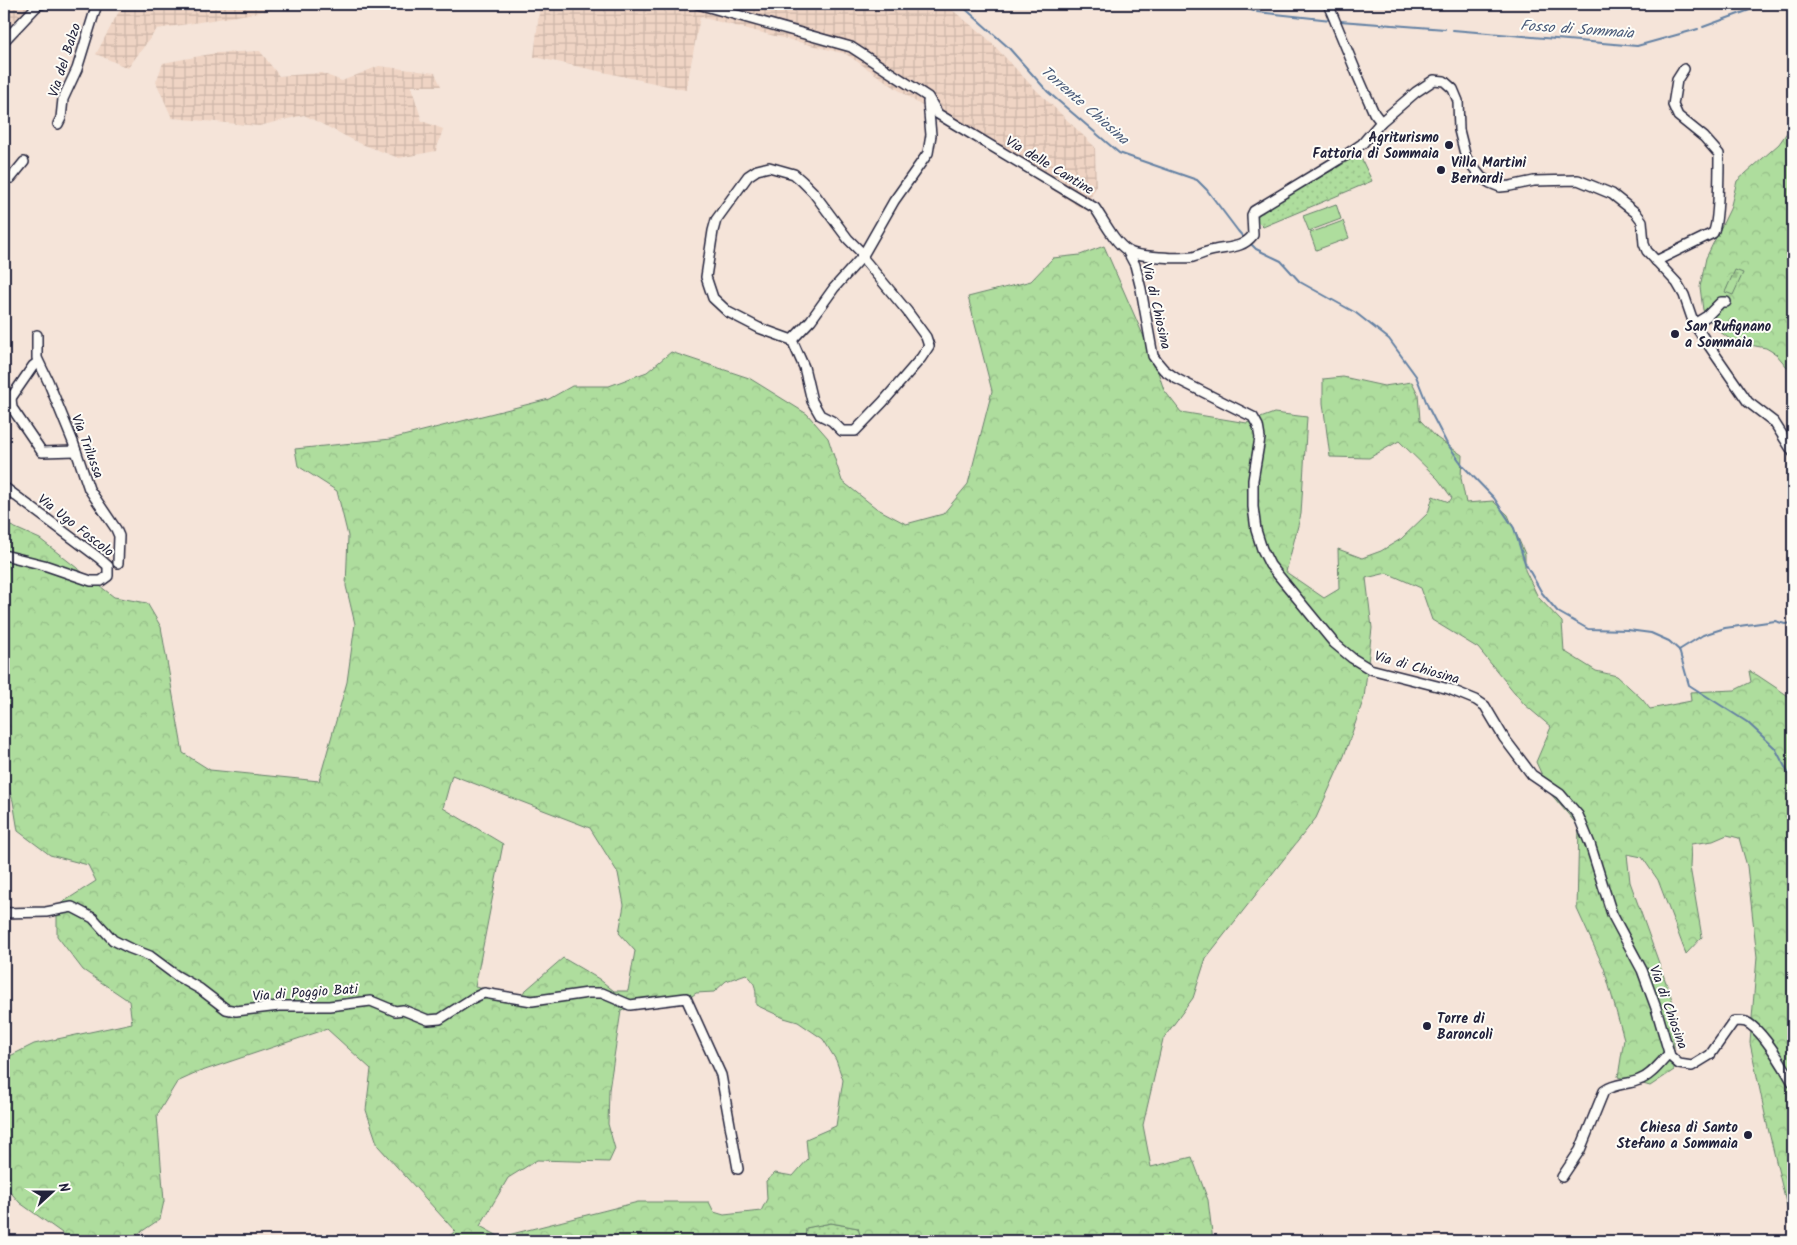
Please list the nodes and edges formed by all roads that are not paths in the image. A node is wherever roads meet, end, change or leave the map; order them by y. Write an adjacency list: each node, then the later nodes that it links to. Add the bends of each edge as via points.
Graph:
1 (42, 4): 5 (street)
2 (97, 4): 9 (street, Via del Balzo, via 77,69 63,99)
3 (698, 4): 7 (street, Via delle Cantine, via 852,47)
4 (1328, 4): 8 (street, via 1374,113)
5 (4, 41)
6 (1684, 68): 14 (street, via 1677,80 1673,105 1678,116 1719,154 1718,214 1713,233)
7 (928, 97): 12 (street, Via delle Cantine, via 938,114 1095,208); 13 (street, via 931,135 928,152 894,201)
8 (1381, 122): 12 (street, via 1362,144 1254,211 1253,235 1236,247 1188,258); 14 (street, via 1434,80 1444,81 1453,89 1458,101 1459,130 1466,158 1482,177 1500,187 1534,181 1578,180 1612,194 1642,221 1644,244)
9 (58, 124)
10 (24, 162): 11 (street, via 11,178)
11 (4, 173)
12 (1128, 252): 27 (street, Via di Chiosina, via 1135,265 1154,356 1164,370 1253,417 1258,426 1260,438 1253,506 1256,530 1270,564 1334,643 1370,670 1449,689 1485,706 1532,775 1560,794 1578,816 1612,914 1642,970)
13 (862, 257): 18 (street); 18 (street, via 907,311 929,346 855,431 842,431 820,415 812,401 804,368); 18 (street, via 813,192 794,174 769,167 748,176 716,220 706,277 713,298 728,312)
14 (1656, 261): 16 (street, via 1684,295)
15 (1726, 302): 16 (street, via 1721,302)
16 (1694, 324): 22 (street, via 1748,402 1774,422)
17 (38, 335): 19 (street, Via Trilussa)
18 (792, 340)
19 (38, 362): 20 (street); 21 (street, Via Trilussa)
20 (8, 395): 21 (street, via 12,408 42,452)
21 (76, 451): 25 (street, Via Trilussa, via 89,489 116,528 119,536)
22 (1793, 452)
23 (4, 487): 24 (street, Via Ugo Foscolo, via 99,558 108,566 109,572 106,579 90,581)
24 (4, 555)
25 (118, 563)
26 (4, 913): 29 (street, Via di Poggio Bati, via 46,912 72,907 92,918 113,940 150,956 226,1009 236,1011 371,1001 395,1011 403,1010 428,1020 440,1020 484,993 532,1001 602,993 637,1006 686,998 720,1075)
27 (1669, 1054): 28 (street, Via di Chiosina, via 1680,1064 1692,1066 1710,1055 1734,1021 1745,1021 1756,1029); 30 (street, via 1647,1076 1604,1091 1580,1150)
28 (1793, 1083)
29 (738, 1169)
30 (1562, 1178)

